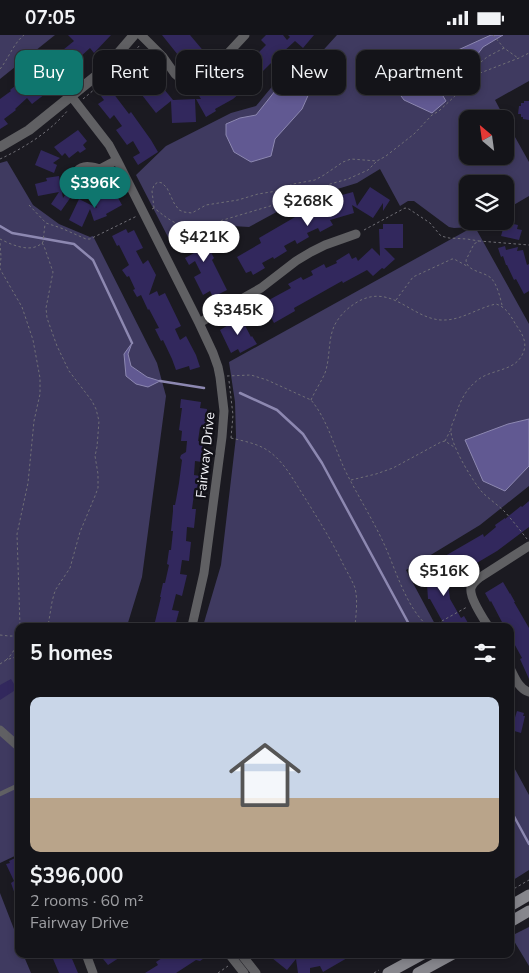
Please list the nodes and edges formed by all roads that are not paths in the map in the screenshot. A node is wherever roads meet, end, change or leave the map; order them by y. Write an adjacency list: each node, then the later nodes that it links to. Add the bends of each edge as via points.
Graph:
1 (134, 35): 4 (street, via 106,67)
2 (141, 35): 3 (street, via 187,84 218,64)
3 (245, 35)
4 (71, 96): 5 (street, via 29,130); 6 (street, Fairway Drive)
5 (0, 147)
6 (117, 160): 7 (street); 9 (street, Fairway Drive)
7 (100, 169)
8 (356, 234): 9 (street, via 311,252 261,288)
9 (203, 321): 11 (street, Fairway Drive, via 220,377 224,411 204,573)
10 (529, 546): 12 (street, via 471,588)
11 (193, 623)
12 (486, 623)
13 (514, 676): 14 (street, via 520,687)
14 (529, 692)
15 (0, 730): 16 (street)
16 (15, 743)
17 (15, 787): 18 (lane)
18 (0, 793)
19 (529, 895): 20 (main road)
20 (514, 903)
21 (529, 911): 22 (main road)
22 (514, 920)
23 (88, 958): 28 (street)
24 (235, 958): 29 (street)
25 (237, 958): 30 (street)
26 (416, 958): 31 (main road)
27 (446, 958): 32 (main road)
28 (94, 973)
29 (244, 973)
30 (256, 973)
31 (388, 973)
32 (418, 973)

